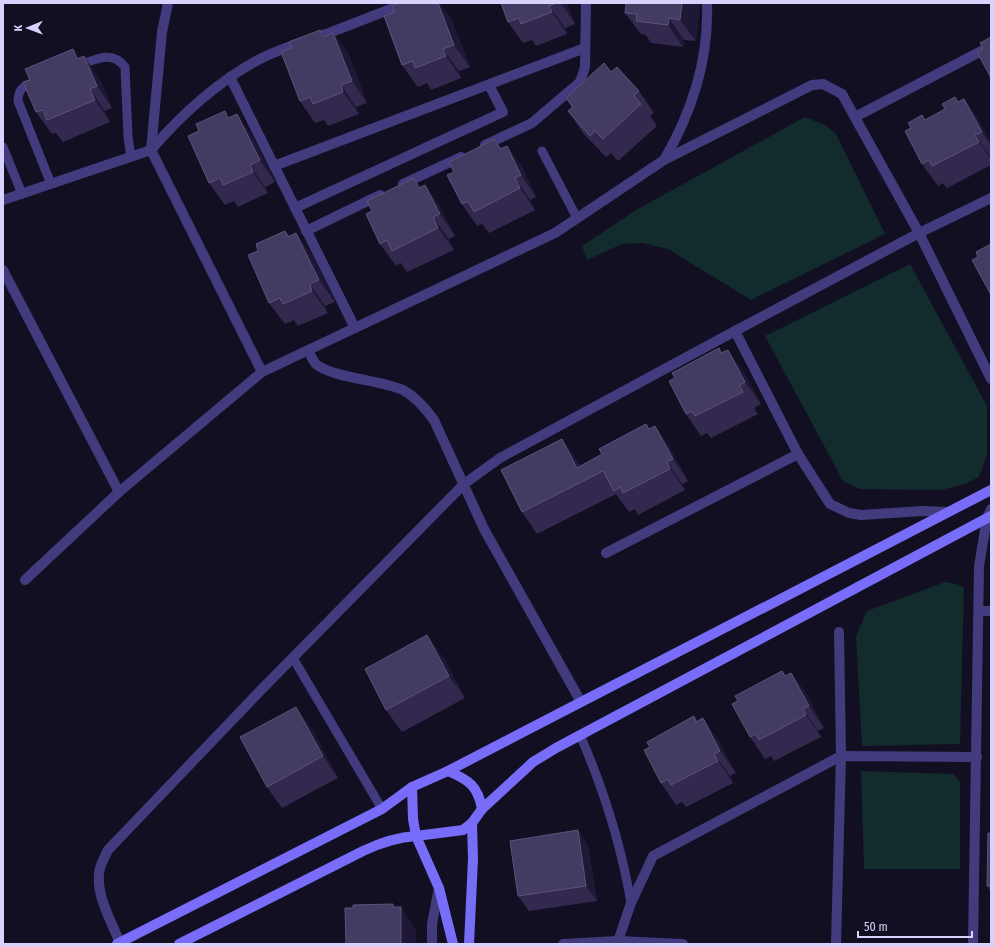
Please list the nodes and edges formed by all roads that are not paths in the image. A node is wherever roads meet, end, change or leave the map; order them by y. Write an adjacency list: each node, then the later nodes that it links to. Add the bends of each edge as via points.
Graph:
1 (168, 3): 13 (street, via 162,32)
2 (406, 3): 8 (street, via 281,49)
3 (586, 3): 6 (street)
4 (707, 3): 16 (street, via 706,38 698,84 684,123)
5 (991, 46): 11 (street)
6 (585, 48): 10 (street); 24 (street, via 585,72 576,86 532,123)
7 (67, 70): 15 (lane, via 110,56 125,67)
8 (230, 77): 13 (street, via 188,111); 17 (street)
9 (46, 78): 18 (lane, via 24,86 18,94 18,101)
10 (489, 84): 17 (street); 22 (street, via 503,112)
11 (856, 116): 16 (street, via 842,94 823,84 812,85); 25 (street)
12 (3, 147): 19 (lane)
13 (151, 150): 15 (street); 30 (street)
14 (542, 151): 23 (lane)
15 (131, 157): 18 (street)
16 (664, 160): 23 (street)
17 (274, 166): 22 (street)
18 (51, 184): 19 (street)
19 (22, 194): 21 (street)
20 (991, 198): 25 (street)
21 (3, 200)
22 (295, 208): 24 (street)
23 (577, 218): 27 (street, via 555,232)
24 (306, 230): 27 (street)
25 (919, 234): 28 (street); 31 (street)
26 (3, 270): 35 (street)
27 (355, 328): 29 (street)
28 (735, 331): 32 (street); 33 (street, via 500,458)
29 (308, 351): 30 (street); 33 (street, via 316,364 328,371 403,390 417,401 434,420)
30 (262, 372): 35 (street)
31 (991, 379)
32 (798, 454): 36 (street, via 830,504 839,509 873,516 898,512); 38 (street)
33 (464, 484): 43 (street); 44 (street, via 484,529)
34 (991, 490): 36 (main road)
35 (119, 492): 39 (street)
36 (948, 512): 44 (main road)
37 (990, 514): 40 (street, via 979,566); 45 (main road)
38 (606, 553)
39 (25, 580)
40 (979, 611): 41 (street); 47 (street)
41 (991, 611)
42 (839, 632): 46 (street)
43 (293, 658): 50 (lane); 57 (street, via 108,850 100,868 99,887)
44 (581, 702): 48 (main road)
45 (580, 735): 51 (main road, via 533,762); 55 (lane, via 615,827)
46 (841, 756): 47 (street); 55 (street, via 653,856); 64 (street)
47 (977, 757): 65 (street)
48 (448, 771): 49 (main road); 51 (main road, via 473,785 480,796)
49 (412, 787): 50 (main road); 53 (main road)
50 (382, 809): 57 (main road)
51 (482, 809): 52 (main road)
52 (472, 822): 53 (main road, via 463,830); 61 (main road)
53 (416, 836): 54 (main road); 58 (main road, via 376,845)
54 (439, 888): 59 (street, via 432,924); 60 (main road)
55 (631, 903): 56 (street)
56 (617, 942): 62 (street); 63 (street)
57 (119, 943)
58 (179, 944)
59 (432, 944)
60 (453, 944)
61 (469, 944)
62 (563, 944)
63 (683, 944)
64 (836, 944)
65 (973, 944)

